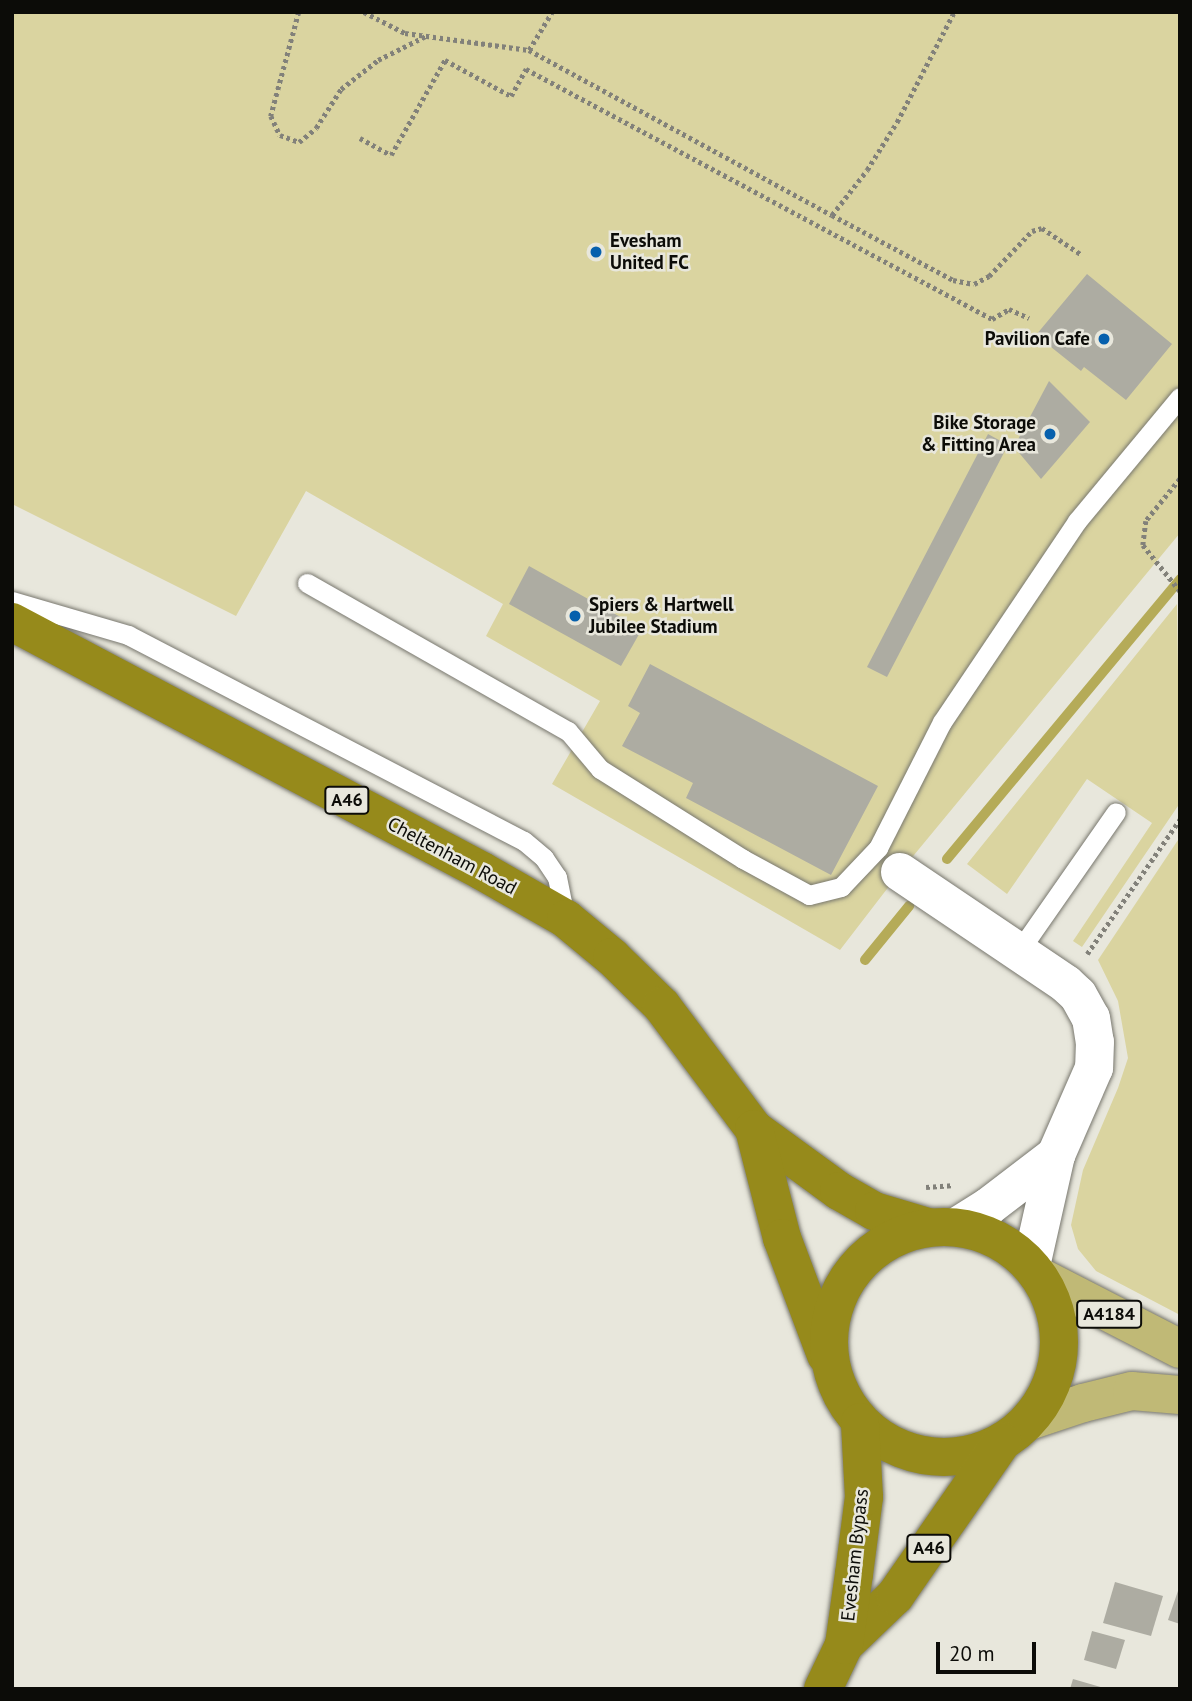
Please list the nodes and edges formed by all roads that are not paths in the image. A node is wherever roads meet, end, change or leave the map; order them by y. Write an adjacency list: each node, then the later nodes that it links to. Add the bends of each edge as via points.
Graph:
1 (1180, 397): 6 (lane, via 1077,521 942,722)
2 (307, 583): 6 (lane, via 568,731 600,769 809,895 841,887)
3 (12, 601): 7 (lane, via 128,635 524,841 557,877)
4 (12, 622): 7 (highway, Cheltenham Road / A46)
5 (1116, 811): 8 (lane)
6 (889, 860): 8 (street)
7 (566, 919): 9 (highway, Cheltenham Road / A46, via 662,1006)
8 (1019, 951): 10 (street, via 1066,984 1091,1017 1094,1068)
9 (754, 1129): 11 (highway, Cheltenham Road / A46, via 874,1211); 14 (highway, Cheltenham Road / A46, via 782,1238)
10 (1056, 1155): 11 (street, via 988,1208); 12 (street)
11 (942, 1227): 12 (highway, via 974,1230 1005,1244); 14 (highway, via 891,1239 861,1261 839,1293 829,1329)
12 (1035, 1272): 13 (main road, A4184); 17 (highway, via 1053,1304 1058,1362 1049,1390)
13 (1180, 1349)
14 (831, 1367): 16 (highway, via 841,1397)
15 (1180, 1395): 17 (main road, via 1132,1391 1083,1403)
16 (860, 1422): 17 (highway, via 879,1439 927,1457 966,1455); 18 (highway, Evesham Bypass / A46, via 864,1497)
17 (1016, 1432): 18 (highway, Evesham Bypass / A46, via 895,1596)
18 (844, 1645): 19 (highway, Evesham Bypass / A46)
19 (823, 1689)

